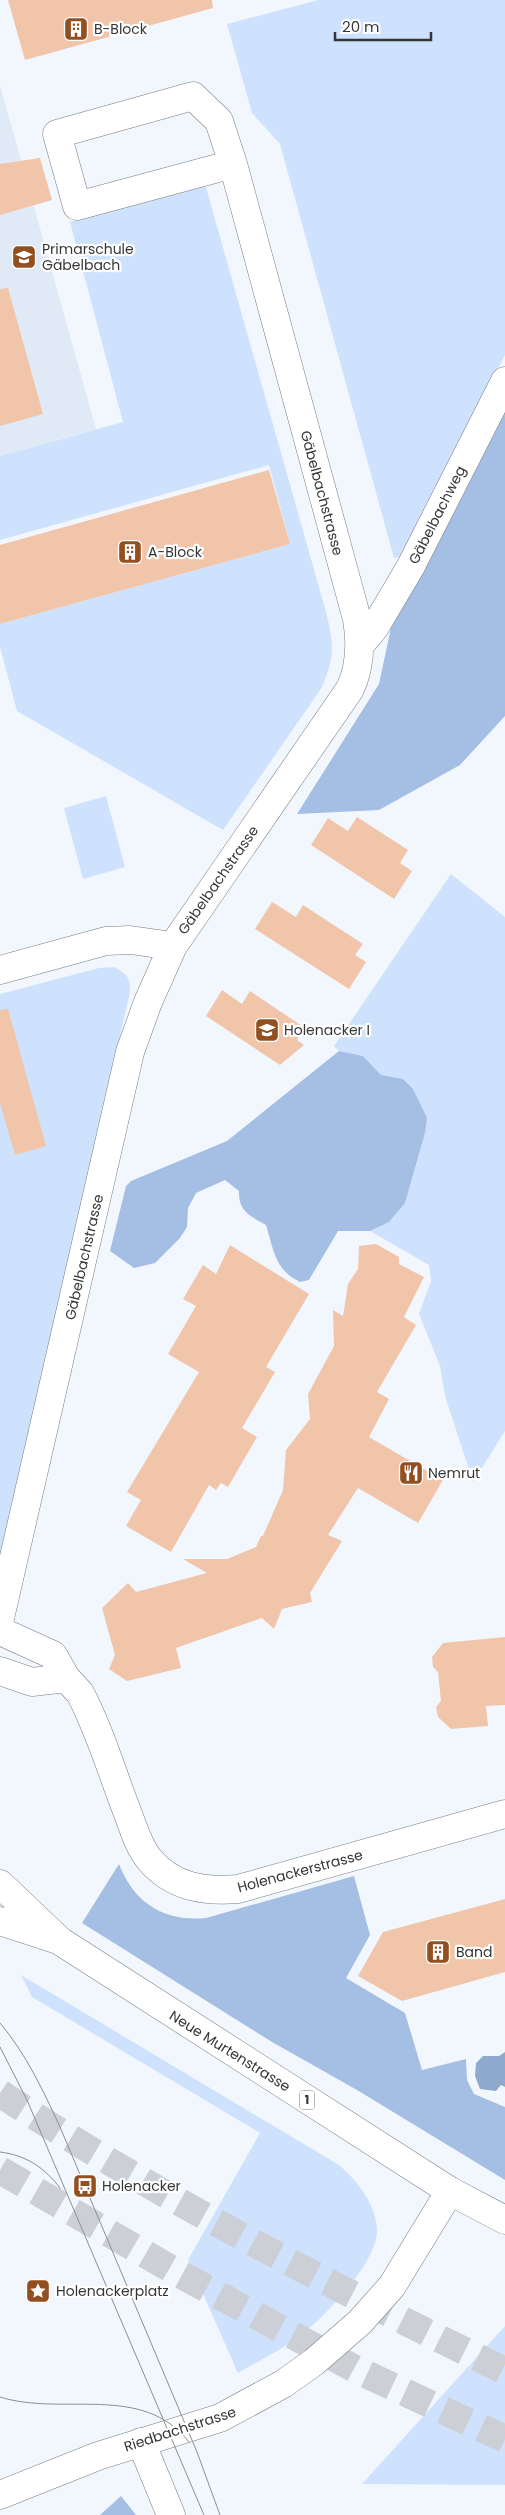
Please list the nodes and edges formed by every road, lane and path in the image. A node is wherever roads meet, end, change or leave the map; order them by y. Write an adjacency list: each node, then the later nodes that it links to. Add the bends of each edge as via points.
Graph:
1 (233, 164): 1 (street, Gäbelbachstrasse, via 219,121 193,96 57,134 78,206); 3 (street, Gäbelbachstrasse, via 357,619)
2 (505, 381): 3 (street, Gäbelbachweg, via 411,566 375,627)
3 (360, 645): 4 (street, Gäbelbachstrasse, via 357,671 350,688)
4 (172, 946): 5 (street, via 130,940 106,941); 6 (street, Gäbelbachstrasse, via 130,1052)
5 (0, 970)
6 (0, 1618)
7 (0, 1631): 9 (street, Holenackerstrasse, via 52,1655)
8 (0, 1671): 9 (street, via 32,1682)
9 (66, 1678): 10 (street, Holenackerstrasse, via 85,1703 136,1834 149,1858 167,1875 185,1885 213,1891 238,1889)
10 (505, 1814)
11 (0, 1884): 13 (street, Neue Murtenstrasse / 1)
12 (0, 1921): 13 (street, Neue Murtenstrasse / 1)
13 (60, 1941): 14 (street, Neue Murtenstrasse / 1)
14 (450, 2191): 15 (street, Neue Murtenstrasse / 1); 16 (street, Riedbachstrasse, via 392,2286 360,2322 314,2362 283,2384 226,2416)
15 (505, 2220)
16 (141, 2442): 17 (street, Riedbachstrasse); 18 (street)
17 (0, 2495)
18 (171, 2515)

